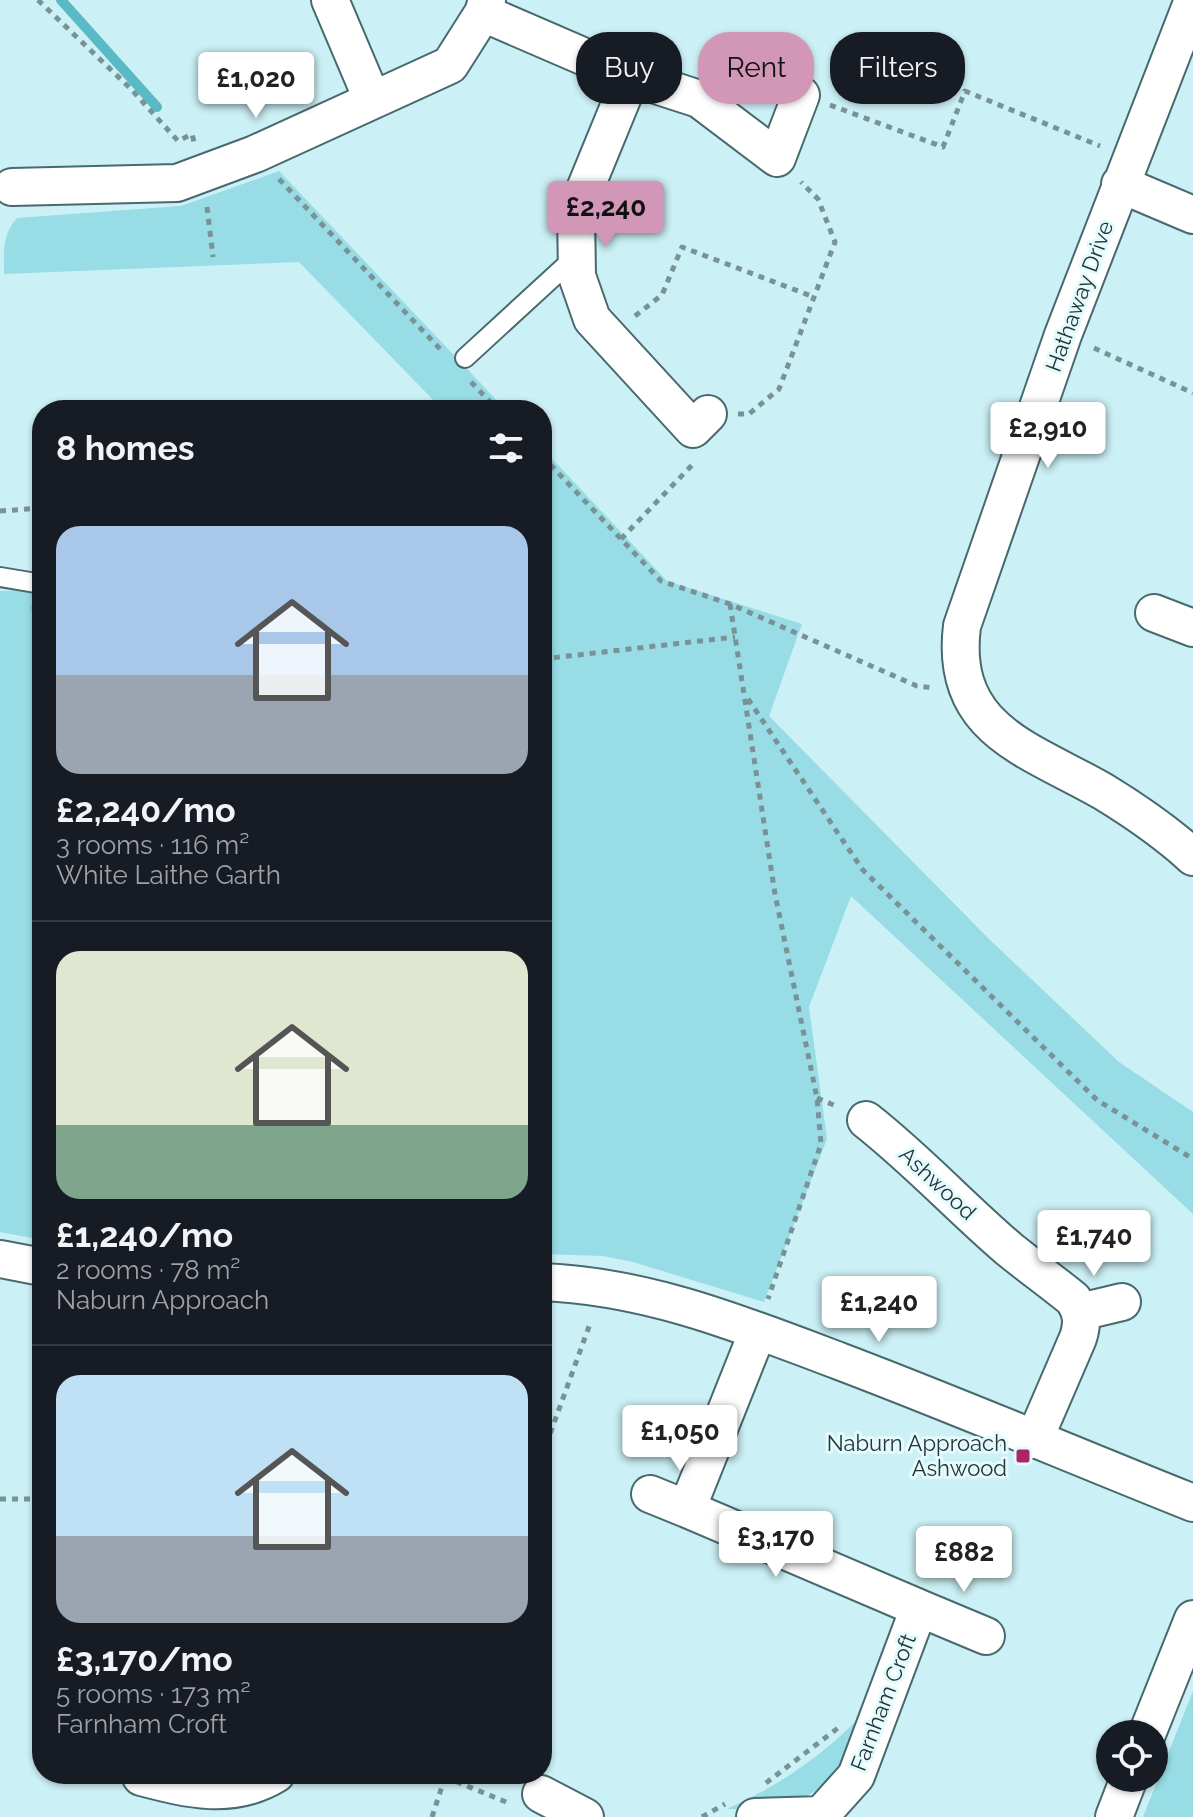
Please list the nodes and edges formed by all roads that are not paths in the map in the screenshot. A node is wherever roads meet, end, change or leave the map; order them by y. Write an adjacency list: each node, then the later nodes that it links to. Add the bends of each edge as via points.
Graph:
1 (330, 0): 5 (street)
2 (1193, 0): 9 (street, Hathaway Drive)
3 (485, 6): 4 (street); 5 (street, via 450,65)
4 (576, 50)
5 (372, 99): 10 (street, via 255,154 177,183)
6 (620, 104): 12 (street, via 576,211)
7 (706, 104): 8 (street, via 777,158)
8 (798, 104)
9 (1125, 171): 11 (street); 19 (street, Hathaway Drive, via 962,626 961,670 978,711 992,728 1146,819)
10 (12, 187)
11 (1193, 215)
12 (576, 256): 13 (lane); 14 (street, via 592,319)
13 (465, 358)
14 (701, 422)
15 (0, 577): 16 (lane)
16 (32, 582)
17 (1154, 613): 18 (street)
18 (1193, 628)
19 (1193, 857)
20 (866, 1120): 25 (street, Ashwood, via 1009,1249 1073,1299)
21 (0, 1259): 22 (street)
22 (32, 1265)
23 (552, 1283): 26 (street, via 604,1286 683,1304)
24 (1122, 1302): 25 (street)
25 (1080, 1312): 27 (street, via 1078,1338)
26 (758, 1331): 27 (street); 30 (street)
27 (1034, 1440): 29 (street)
28 (650, 1494): 30 (street, Farnham Croft)
29 (1193, 1503)
30 (687, 1509): 31 (street, Farnham Croft)
31 (919, 1608): 33 (street, Farnham Croft); 40 (street, Farnham Croft, via 856,1776)
32 (1193, 1619): 34 (street)
33 (986, 1636)
34 (1153, 1720)
35 (175, 1784): 36 (street, via 209,1792)
36 (257, 1784)
37 (1124, 1792): 42 (street)
38 (527, 1800): 41 (street)
39 (748, 1802): 40 (street, Farnham Croft)
40 (821, 1816)
41 (585, 1817)
42 (1114, 1817)

